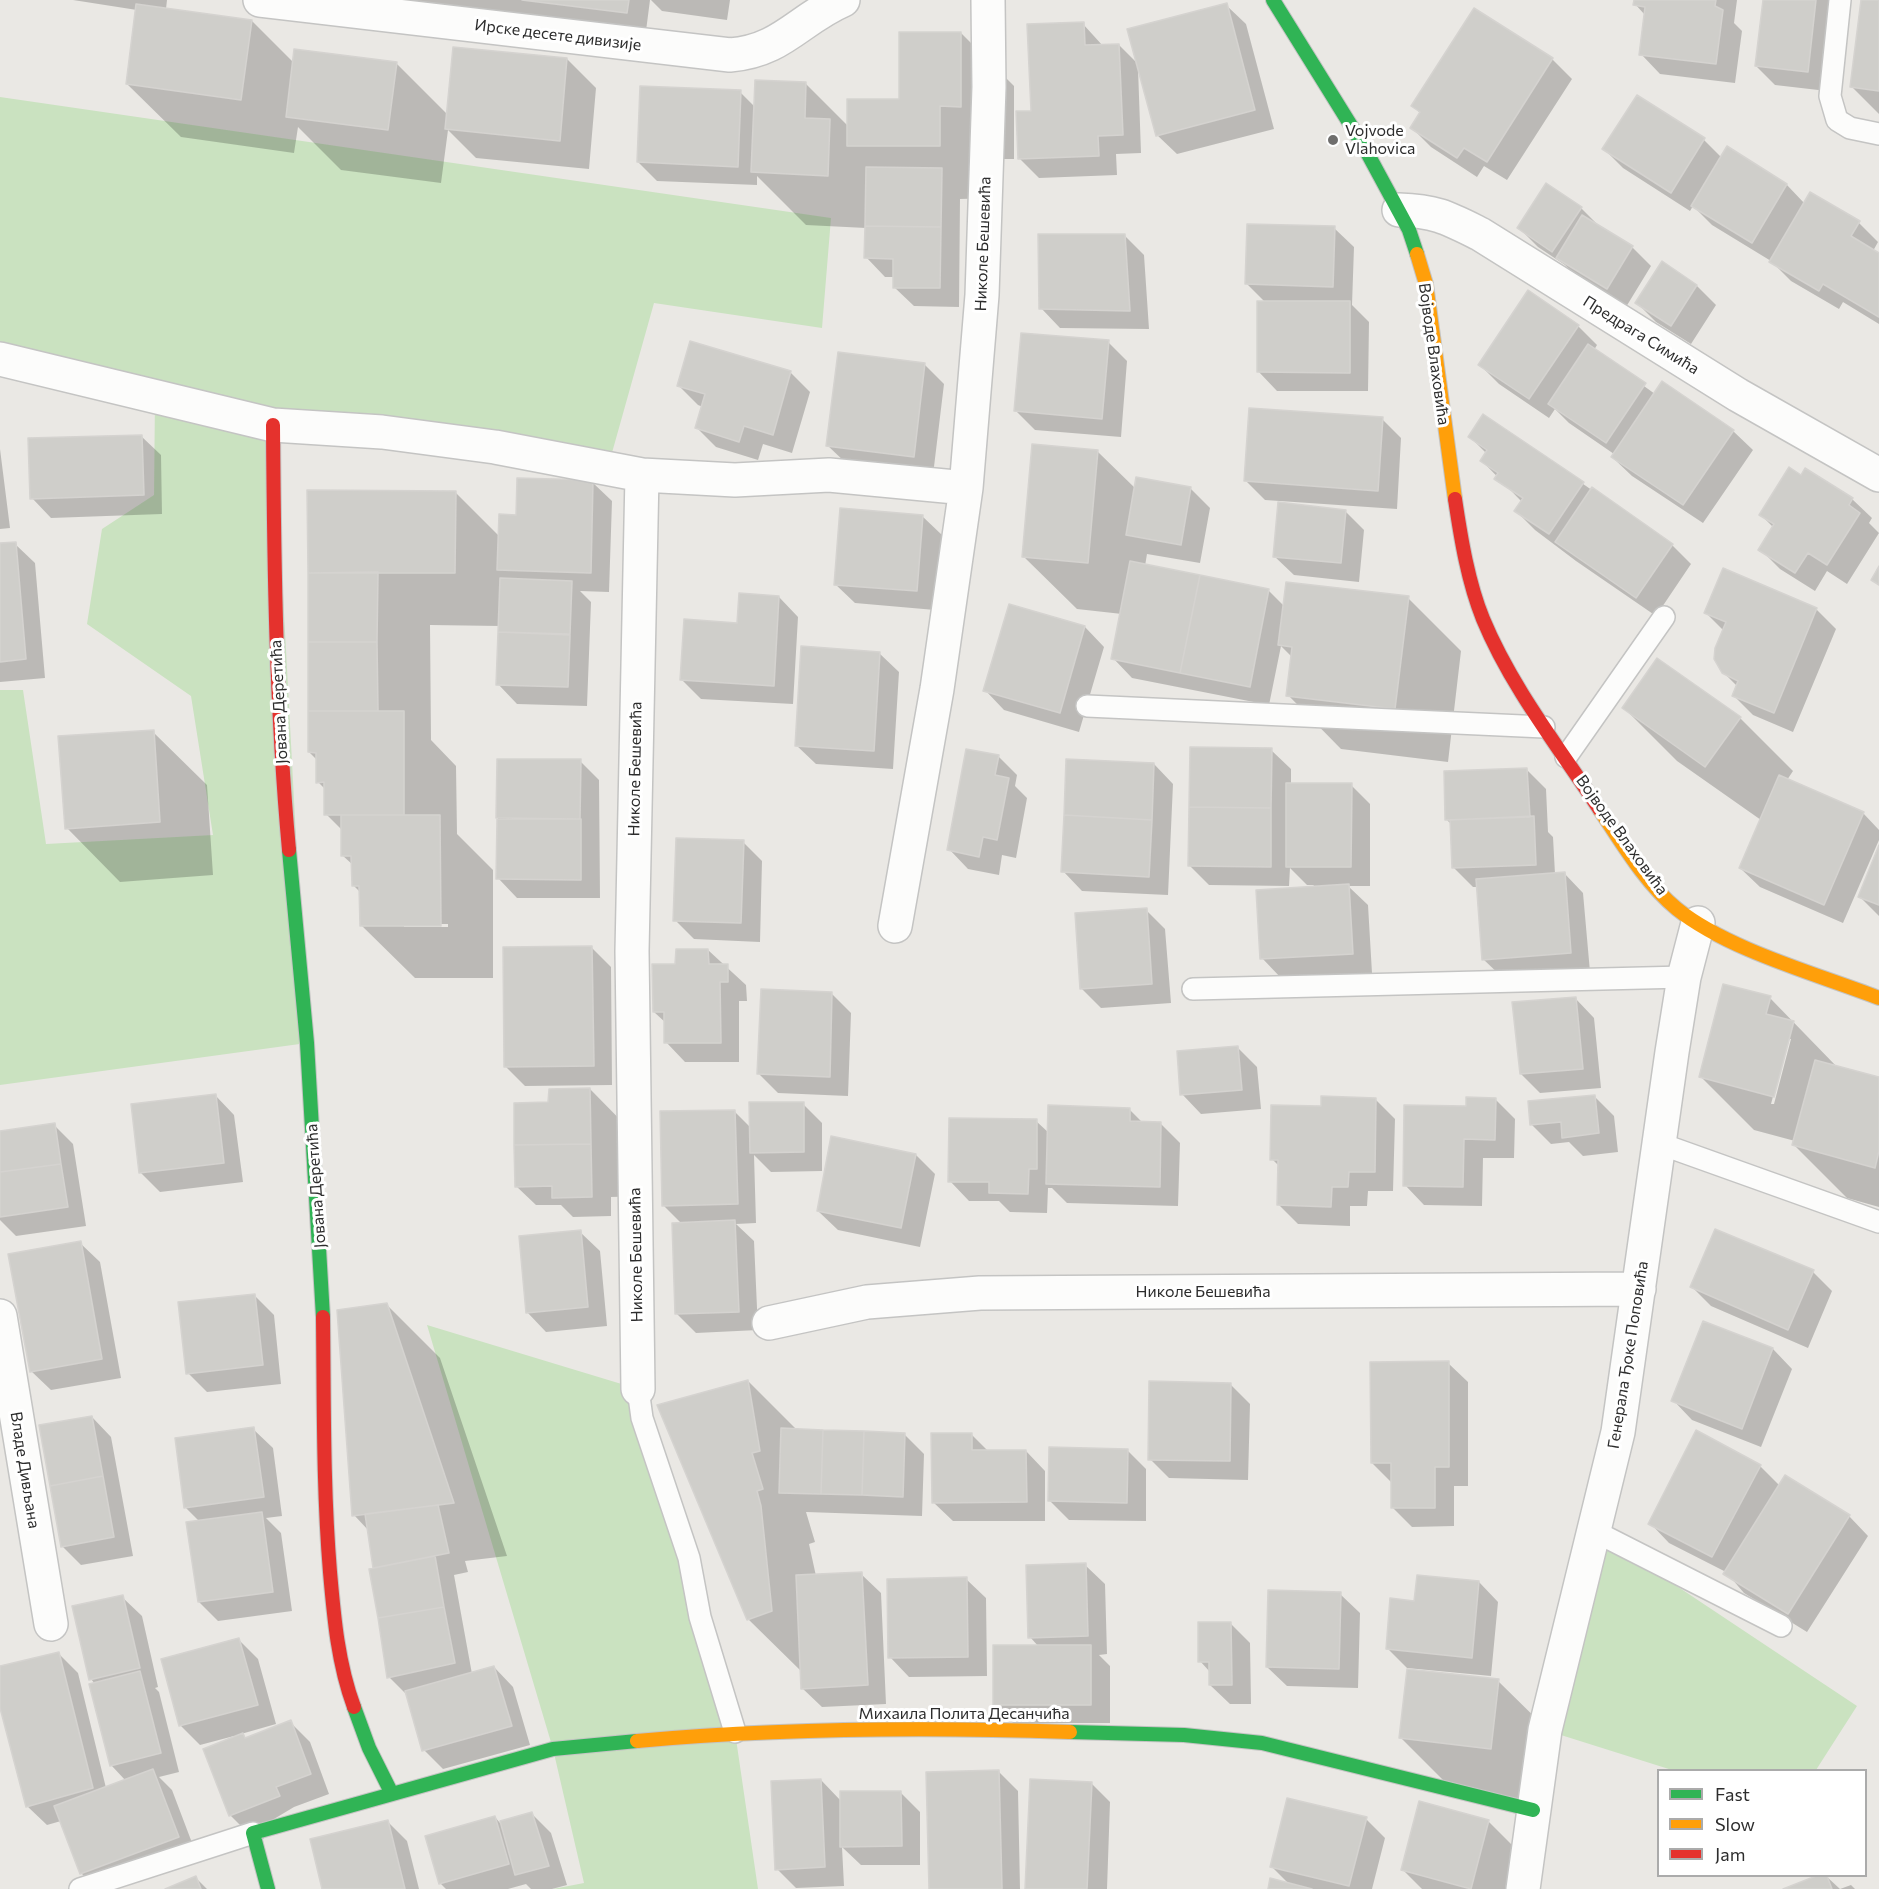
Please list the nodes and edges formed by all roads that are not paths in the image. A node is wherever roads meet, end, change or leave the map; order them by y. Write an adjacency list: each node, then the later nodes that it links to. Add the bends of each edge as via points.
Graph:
1 (260, 0): 2 (street, Ирске десете дивизије, via 730,55 752,53 770,45)
2 (843, 0)
3 (988, 0): 12 (street, Николе Бешевића, via 982,295)
4 (1273, 0): 7 (street, Војводе Влаховића)
5 (1840, 0): 6 (lane, via 1830,96 1837,120 1850,128)
6 (1879, 135)
7 (1400, 210): 11 (street, Предрага Симића, via 1427,210 1480,234 1738,395); 15 (street, Војводе Влаховића, via 1426,284 1461,542 1483,619)
8 (0, 359): 9 (street)
9 (273, 425): 10 (street, via 382,432 495,447); 32 (street, Јована Деретића, via 281,766 307,1043 323,1290 325,1508 335,1628 346,1686 369,1748)
10 (642, 475): 12 (street, via 735,480 829,475); 27 (street, Николе Бешевића, via 632,951)
11 (1879, 475)
12 (966, 488): 18 (street, Николе Бешевића, via 939,678)
13 (1664, 617): 16 (lane)
14 (1088, 706): 15 (lane)
15 (1544, 727): 16 (street, Војводе Влаховића)
16 (1566, 757): 17 (street, Војводе Влаховића, via 1652,883 1676,908)
17 (1698, 923): 19 (street, Генерала Ђоке Поповића); 21 (street, Војводе Влаховића, via 1759,953)
18 (895, 926)
19 (1684, 977): 20 (lane); 22 (street, Генерала Ђоке Поповића)
20 (1193, 989)
21 (1879, 998)
22 (1658, 1143): 23 (lane); 24 (street, Генерала Ђоке Поповића)
23 (1879, 1222)
24 (1639, 1289): 26 (street, Николе Бешевића, via 980,1293 867,1302); 28 (street, Генерала Ђоке Поповића, via 1618,1432)
25 (0, 1316): 29 (street, Владе Дивљана)
26 (769, 1323)
27 (638, 1389): 31 (lane, via 642,1418 689,1558 700,1617)
28 (1594, 1531): 30 (lane); 33 (street, Генерала Ђоке Поповића, via 1545,1730)
29 (51, 1624)
30 (1781, 1626)
31 (735, 1732): 32 (street, Михаила Полита Десанчића, via 553,1749); 33 (street, Михаила Полита Десанчића, via 944,1728 1184,1735 1262,1743)
32 (392, 1794): 34 (street)
33 (1533, 1810): 37 (street, Генерала Ђоке Поповића)
34 (253, 1833): 35 (lane); 36 (street)
35 (80, 1889)
36 (268, 1889)
37 (1523, 1889)

